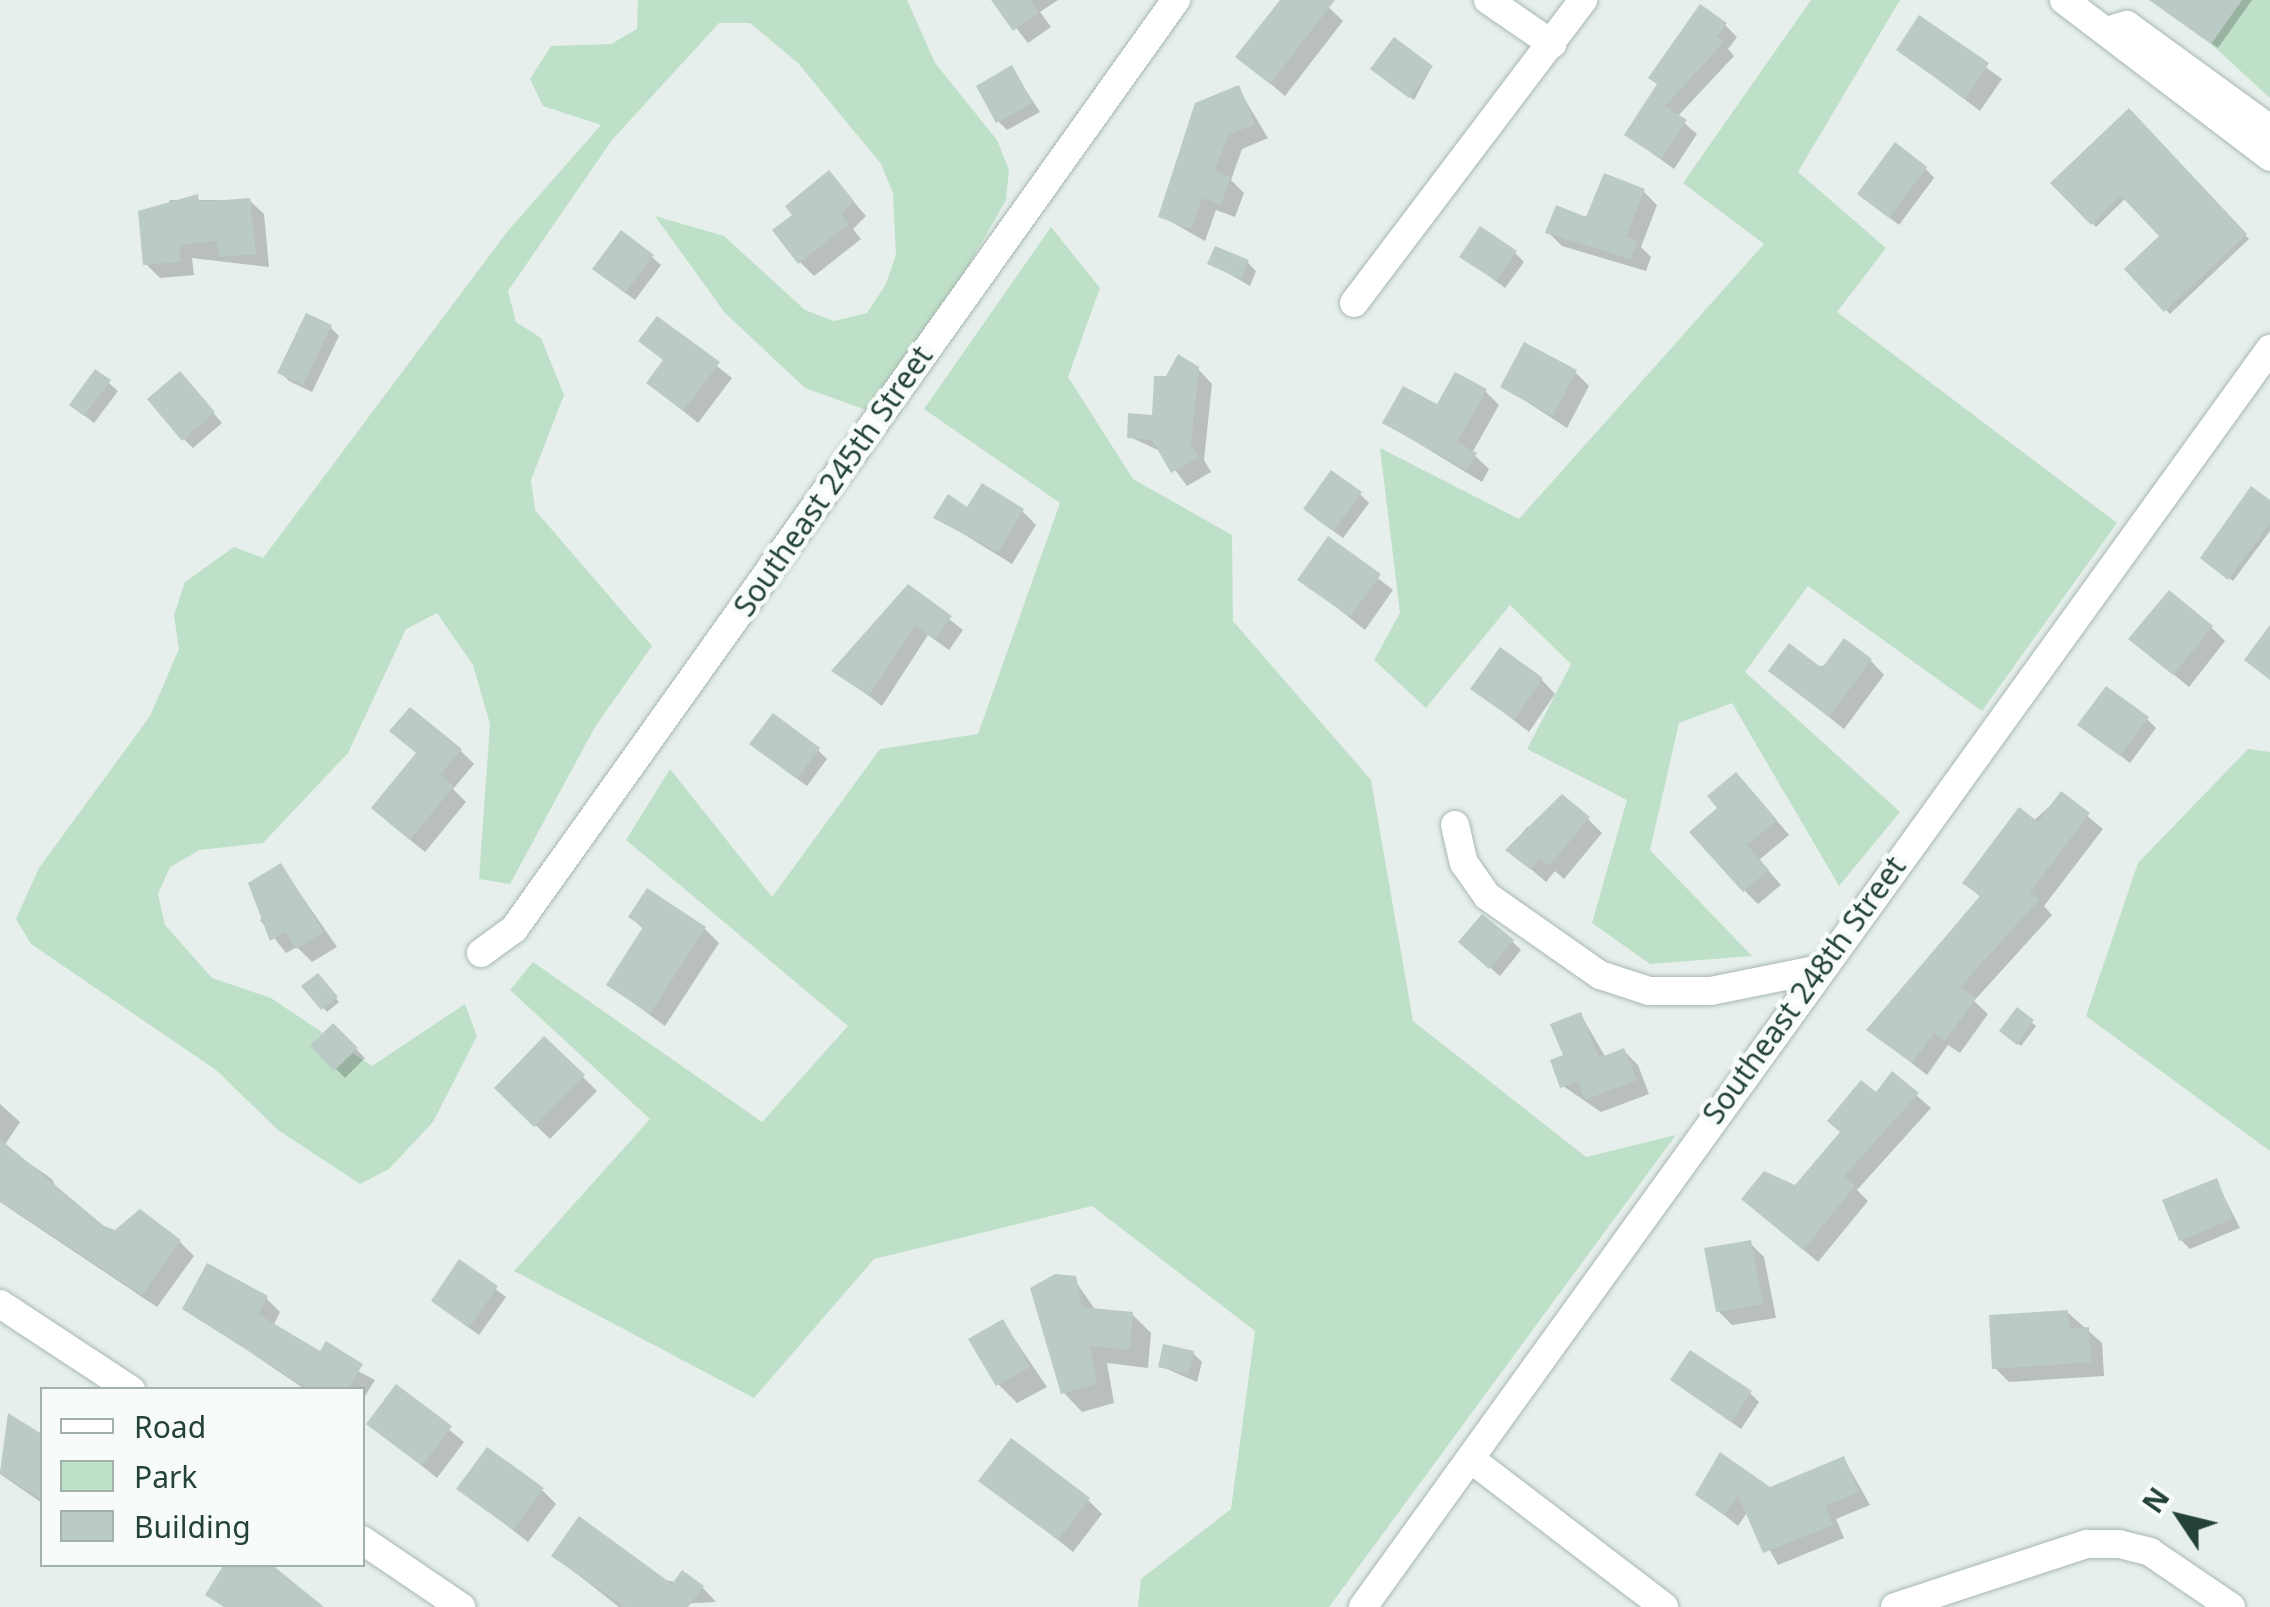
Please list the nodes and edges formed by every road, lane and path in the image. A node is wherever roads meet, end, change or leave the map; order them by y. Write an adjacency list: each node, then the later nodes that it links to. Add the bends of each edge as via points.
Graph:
1 (1176, 0): 14 (street, Southeast 245th Street, via 514,929)
2 (1488, 0): 6 (street)
3 (1583, 0): 6 (street)
4 (2064, 0): 5 (street)
5 (2107, 30): 7 (street, via 2127,25); 8 (street, via 2110,43)
6 (1552, 44): 9 (street)
7 (2270, 129)
8 (2270, 157)
9 (1354, 303)
10 (2270, 332): 12 (street, Southeast 248th Street)
11 (2270, 349): 12 (street, Southeast 248th Street)
12 (2248, 376): 15 (street, Southeast 248th Street, via 2152,520)
13 (1454, 825): 15 (street, via 1464,864 1488,896 1600,975 1649,992 1710,991)
14 (481, 952)
15 (1815, 970): 18 (street, Southeast 248th Street)
16 (0, 1304): 17 (street)
17 (126, 1387)
18 (1472, 1460): 21 (street, Southeast 248th Street); 22 (street)
19 (365, 1542): 20 (street)
20 (460, 1607)
21 (1363, 1607)
22 (1664, 1607)
23 (1895, 1607): 24 (street, via 2104,1544 2150,1552)
24 (2231, 1607)

